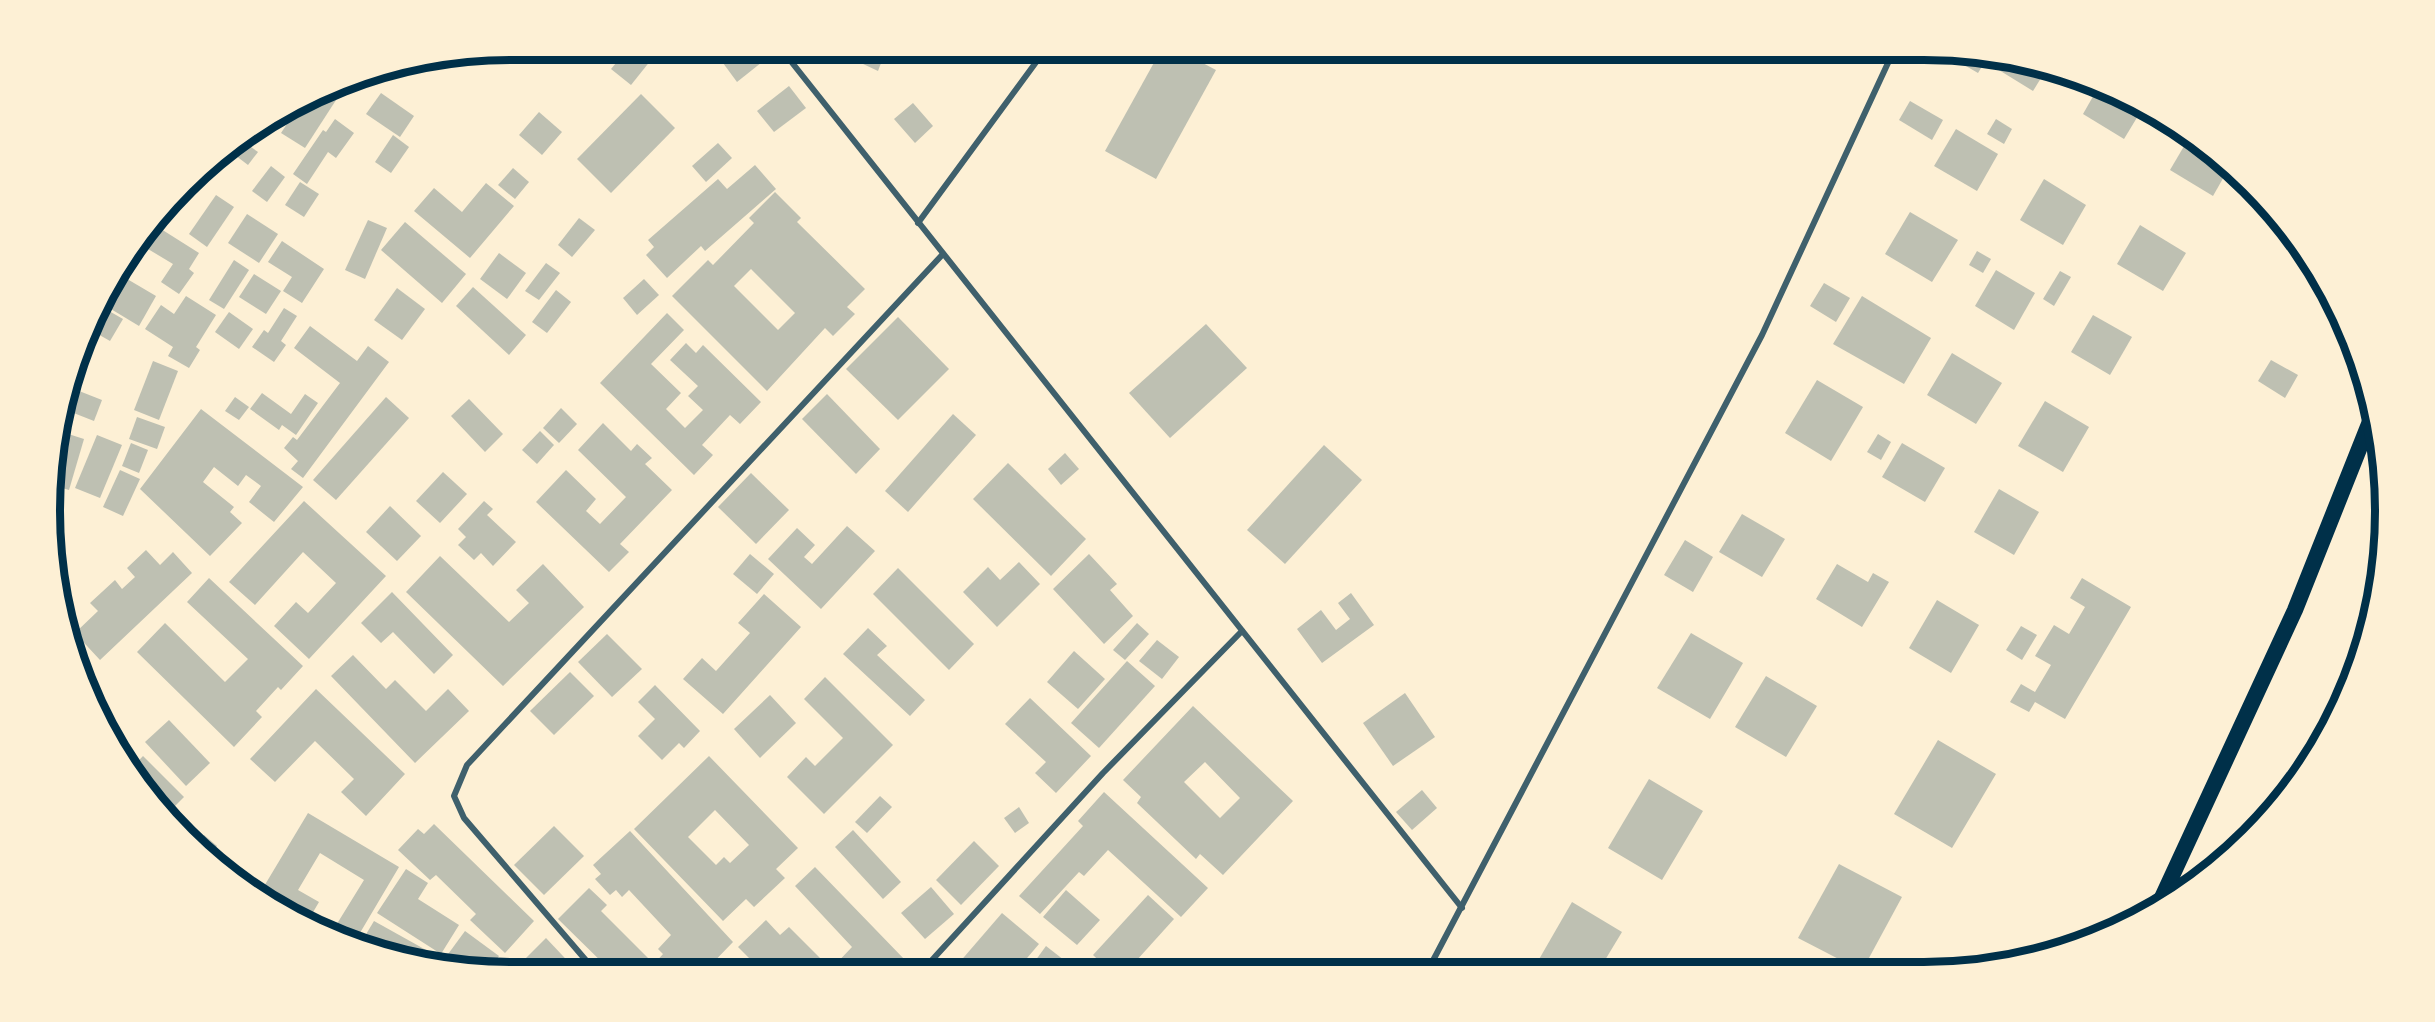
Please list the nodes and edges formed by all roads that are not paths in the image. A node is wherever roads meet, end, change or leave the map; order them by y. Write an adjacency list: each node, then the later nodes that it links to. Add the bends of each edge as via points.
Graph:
1 (790, 60): 4 (street)
2 (1038, 60): 4 (street)
3 (1889, 60): 9 (street, via 1762,335)
4 (918, 223): 5 (street)
5 (943, 254): 7 (street); 10 (street, via 467,765 454,796 464,818)
6 (2367, 429): 8 (highway, via 2295,610)
7 (1242, 631): 9 (street); 11 (street, via 1104,773)
8 (2164, 893)
9 (1462, 908): 12 (street)
10 (587, 962)
11 (930, 962)
12 (1432, 962)

